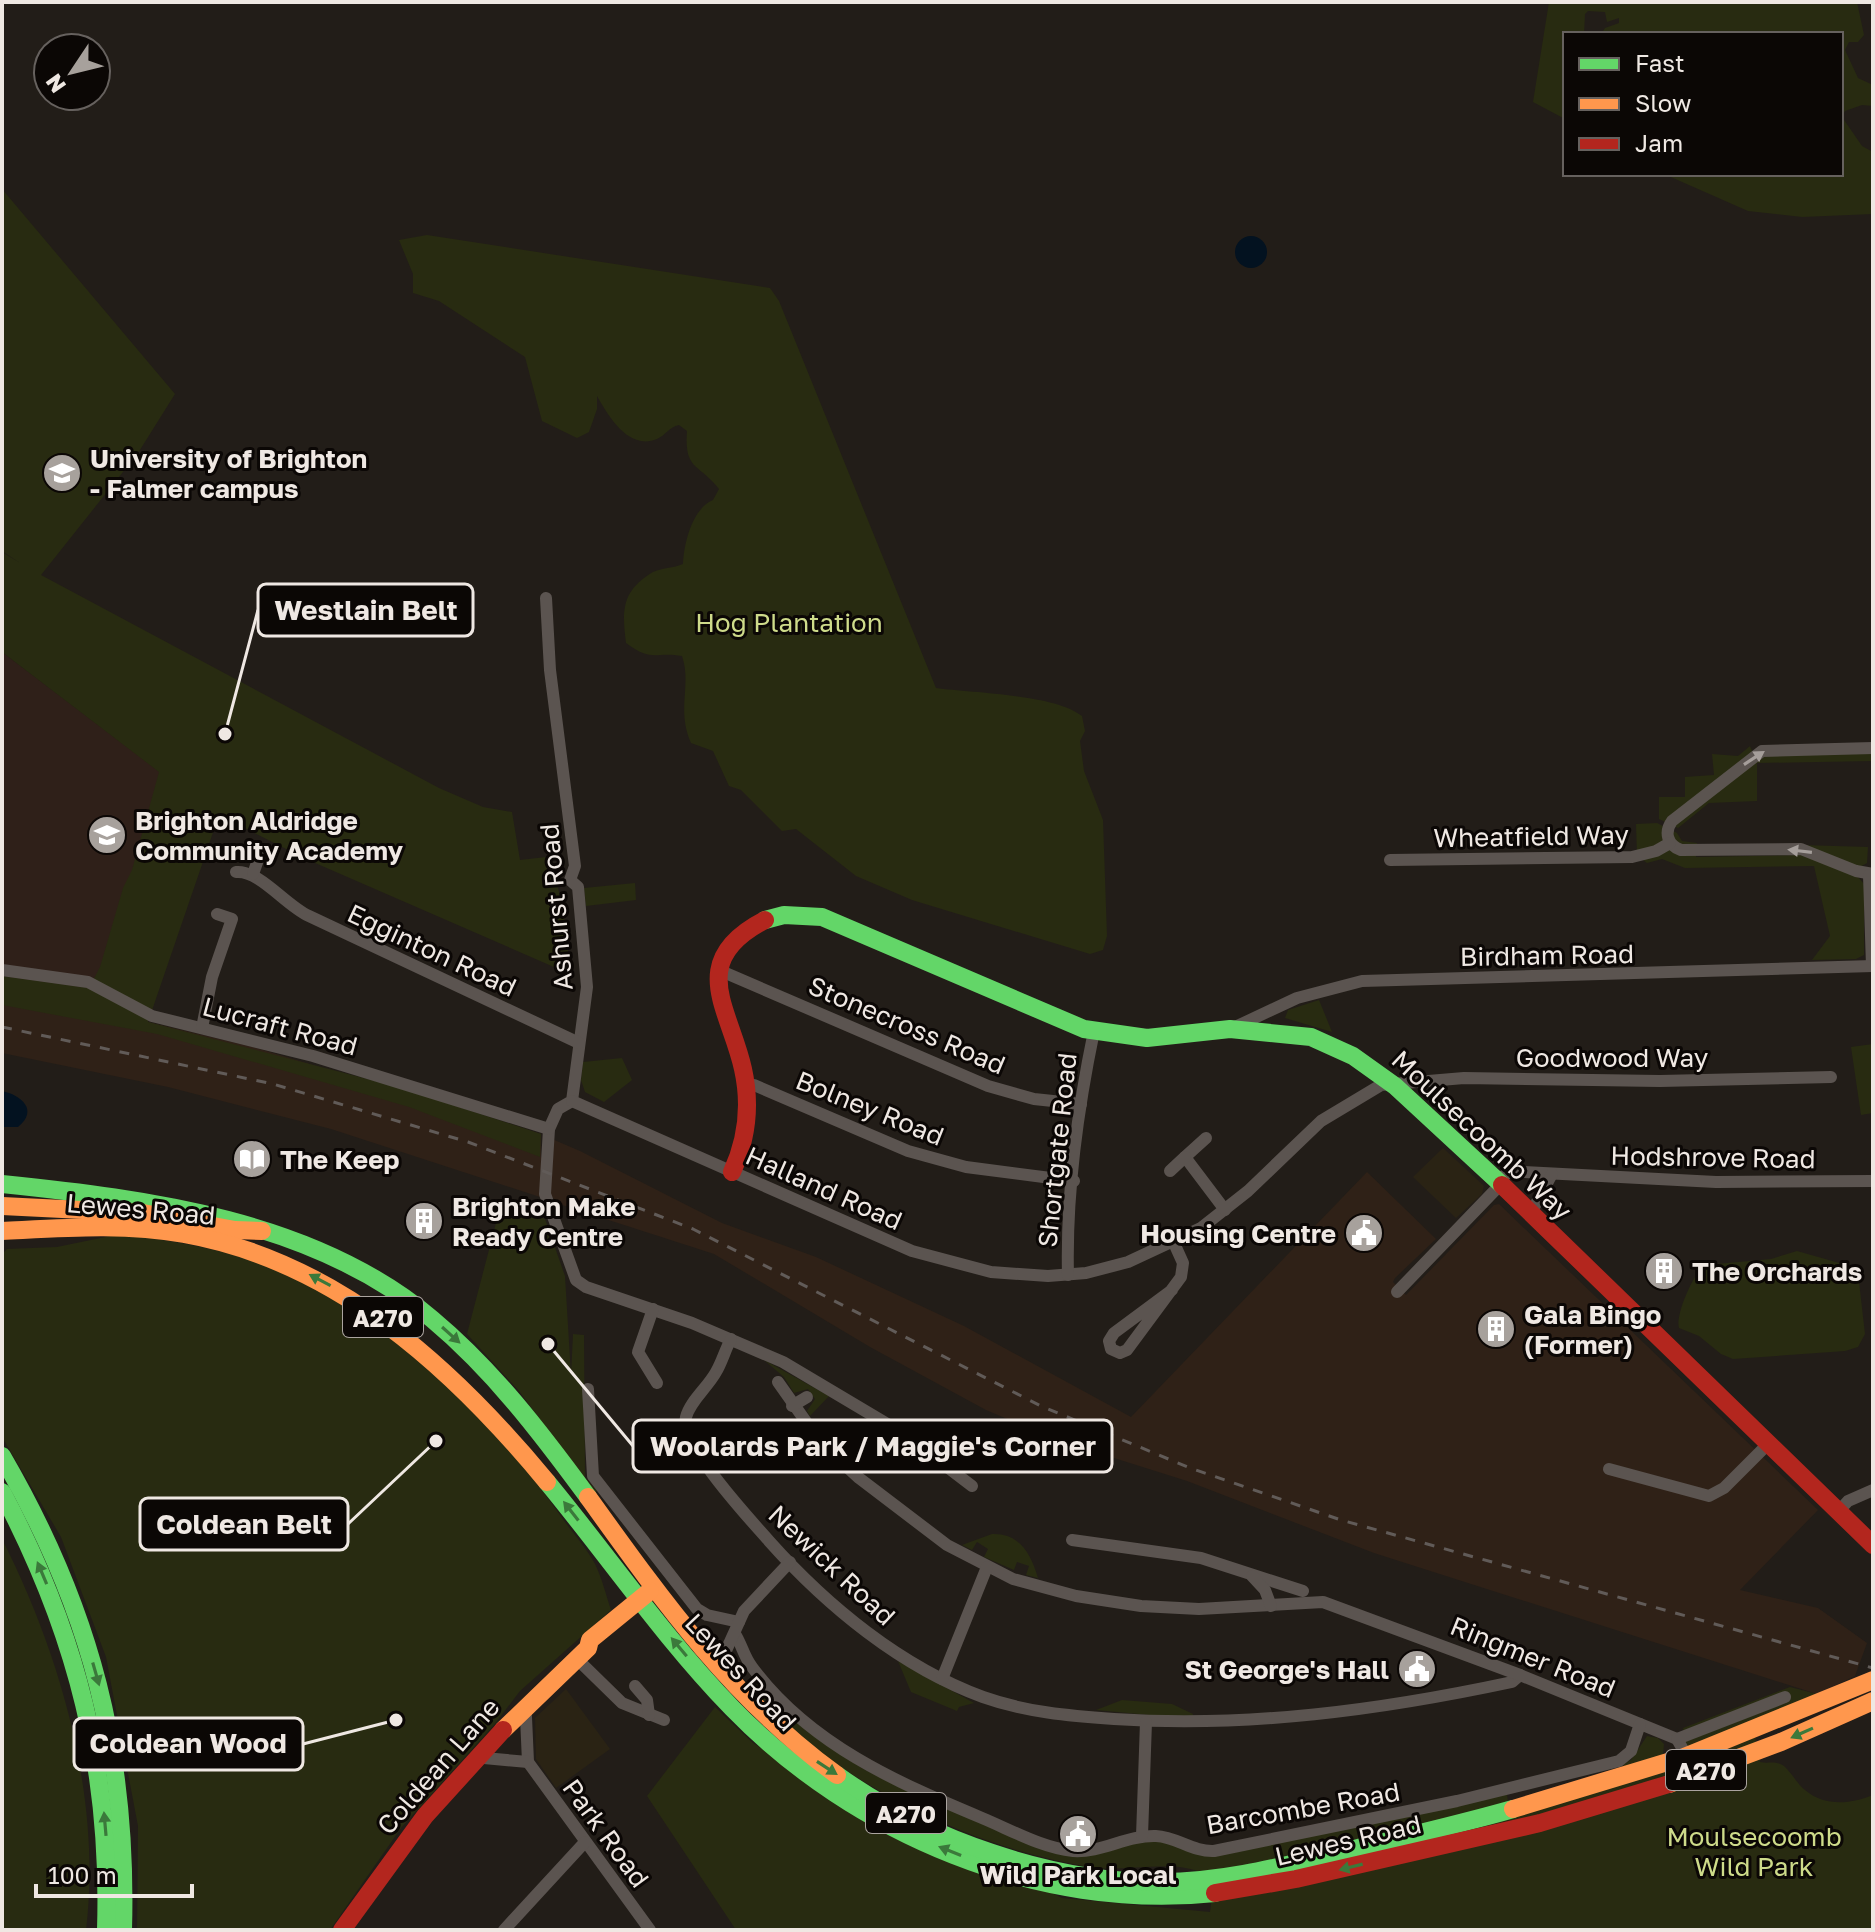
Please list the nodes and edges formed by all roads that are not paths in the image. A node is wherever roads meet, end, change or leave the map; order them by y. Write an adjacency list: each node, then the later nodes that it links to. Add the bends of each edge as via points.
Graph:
1 (546, 598): 18 (street, Ashurst Road, via 550,677 575,866 570,880 578,887 585,954 586,1001)
2 (1873, 748): 3 (street, one-way to 2, via 1672,821 1762,751)
3 (1670, 843): 5 (street, Wheatfield Way, via 1632,857); 8 (street, one-way to 3, via 1801,849 1688,851)
4 (259, 857): 7 (street)
5 (1390, 860)
6 (236, 872): 7 (street)
7 (253, 874): 18 (street, Egginton Road, via 286,903)
8 (1871, 874): 12 (street)
9 (217, 914): 10 (street)
10 (232, 919): 11 (street); 15 (street)
11 (246, 924)
12 (1872, 966): 16 (street, Birdham Road, via 1362,981 1297,998)
13 (2, 970): 15 (street, Lucraft Road, via 88,982 152,1016)
14 (721, 971): 17 (main road, Moulsecoomb Way, via 734,942 749,927 774,914 809,913); 20 (main road, Moulsecoomb Way, via 719,1002); 23 (street, Stonecross Road, via 988,1086 1034,1099)
15 (202, 1028): 24 (street, Lucraft Road, via 313,1056)
16 (1230, 1029): 17 (main road, Moulsecoomb Way, via 1167,1038); 21 (main road, Moulsecoomb Way, via 1311,1037 1353,1056)
17 (1094, 1031): 23 (street, Shortgate Road)
18 (579, 1043): 22 (street, Ashurst Road)
19 (1831, 1077): 21 (street, Goodwood Way, via 1464,1078)
20 (747, 1085): 28 (main road, Moulsecoomb Way, via 744,1130); 30 (street, Bolney Road, via 908,1151 966,1167)
21 (1395, 1086): 32 (main road, Moulsecoomb Way); 35 (street, Goodwood Way, via 1381,1085 1321,1121)
22 (572, 1101): 24 (street, via 558,1109); 28 (street, Halland Road)
23 (1081, 1104): 30 (street, Shortgate Road)
24 (549, 1129): 43 (street, via 546,1200 572,1273 586,1287)
25 (1206, 1138): 26 (street)
26 (1185, 1157): 27 (street); 35 (street)
27 (1170, 1171)
28 (732, 1172): 40 (street, Halland Road, via 936,1259 991,1272)
29 (1552, 1174): 31 (street, Hodshrove Road, via 1716,1182); 32 (street, Hodshrove Road, via 1510,1172); 36 (street)
30 (1074, 1181): 40 (street, Shortgate Road)
31 (1873, 1181)
32 (1499, 1182): 36 (main road, Moulsecoomb Way); 42 (street)
33 (2, 1184): 37 (main road, A270, via 152,1201)
34 (2, 1206): 37 (main road, via 143,1213)
35 (1225, 1210): 39 (street, Halland Road)
36 (1531, 1213): 50 (main road, Moulsecoomb Way)
37 (262, 1231): 63 (main road, Lewes Road / A270, one-way to 63, via 366,1274 448,1332 480,1362 529,1421)
38 (4, 1232): 63 (main road, Lewes Road / A270, one-way to 38, via 471,1394 398,1328 323,1281 256,1252 200,1237 107,1229)
39 (1174, 1243): 40 (street, Halland Road, via 1128,1262); 41 (street, via 1183,1268)
40 (1068, 1275)
41 (1172, 1290): 41 (street, via 1127,1350 1111,1349 1114,1333)
42 (1397, 1292)
43 (653, 1309): 44 (street); 46 (street, via 638,1352)
44 (731, 1339): 53 (street, via 808,1376 904,1434); 59 (street, Newick Road, via 716,1373 688,1411 686,1430 735,1500)
45 (778, 1382): 49 (street, Ringmer Road)
46 (657, 1383)
47 (588, 1389): 65 (street, via 582,1415 595,1479 697,1609)
48 (807, 1397): 49 (street)
49 (792, 1406): 60 (street, Ringmer Road, via 859,1478 947,1545)
50 (1768, 1444): 52 (street, via 1709,1496); 56 (main road, Moulsecoomb Way)
51 (2, 1456): 88 (main road, one-way to 88, via 58,1561 102,1691 123,1829)
52 (1609, 1469)
53 (972, 1486)
54 (1873, 1490): 56 (street)
55 (2, 1492): 87 (main road, one-way to 55, via 106,1833 87,1711 57,1610)
56 (1838, 1512): 58 (main road, Moulsecoomb Way)
57 (1072, 1540): 61 (street, via 1165,1550)
58 (1873, 1545)
59 (790, 1562): 65 (street, via 747,1606); 70 (street, Newick Road, via 887,1646)
60 (987, 1567): 64 (street, Ringmer Road, via 1039,1587 1141,1606); 70 (street)
61 (1244, 1570): 62 (street); 64 (street, via 1261,1584)
62 (1303, 1591)
63 (650, 1598): 66 (main road, Lewes Road / A270); 67 (main road, Coldean Lane); 80 (main road, Lewes Road / A270, one-way to 63)
64 (1271, 1606): 68 (street, Ringmer Road, via 1317,1601)
65 (735, 1632): 66 (street, via 721,1645); 69 (street, via 722,1659); 85 (street, Barcombe Road, via 755,1671 807,1723 839,1749 901,1783 1071,1851)
66 (696, 1641): 69 (main road, Lewes Road / A270)
67 (582, 1653): 75 (main road, Coldean Lane); 76 (street, via 613,1696)
68 (1520, 1675): 78 (street, Newick Road, via 1512,1682 1352,1711 1262,1720); 79 (street, Ringmer Road)
69 (725, 1676): 80 (main road, via 720,1687); 84 (main road, Lewes Road / A270, one-way to 84, via 815,1760 910,1815 998,1852 1135,1881 1262,1871)
70 (942, 1679): 78 (street, Newick Road, via 1024,1709)
71 (1873, 1680): 84 (main road, Lewes Road / A270)
72 (635, 1686): 76 (street, via 649,1705)
73 (1785, 1697): 81 (street)
74 (1873, 1701): 84 (main road, Lewes Road / A270, one-way to 84, via 1783,1742)
75 (522, 1710): 82 (main road, Coldean Lane); 83 (street)
76 (649, 1715): 77 (street)
77 (664, 1720)
78 (1146, 1722): 85 (street)
79 (1640, 1724): 81 (street, Ringmer Road); 85 (street, Barcombe Road, via 1631,1751 1619,1761 1457,1801 1214,1851 1164,1836)
80 (755, 1732): 84 (main road, Lewes Road / A270, one-way to 80, via 1623,1800 1312,1876 1191,1896 1112,1896 993,1868 902,1830 852,1804)
81 (1677, 1739): 84 (street)
82 (479, 1753): 83 (street, via 484,1758); 89 (main road, Coldean Lane, via 400,1847)
83 (528, 1762): 86 (street, Park Road)
84 (1690, 1765)
85 (1142, 1836)
86 (585, 1842): 90 (street); 91 (street, Park Road)
87 (106, 1930)
88 (123, 1930)
89 (342, 1930)
90 (504, 1930)
91 (650, 1930)

